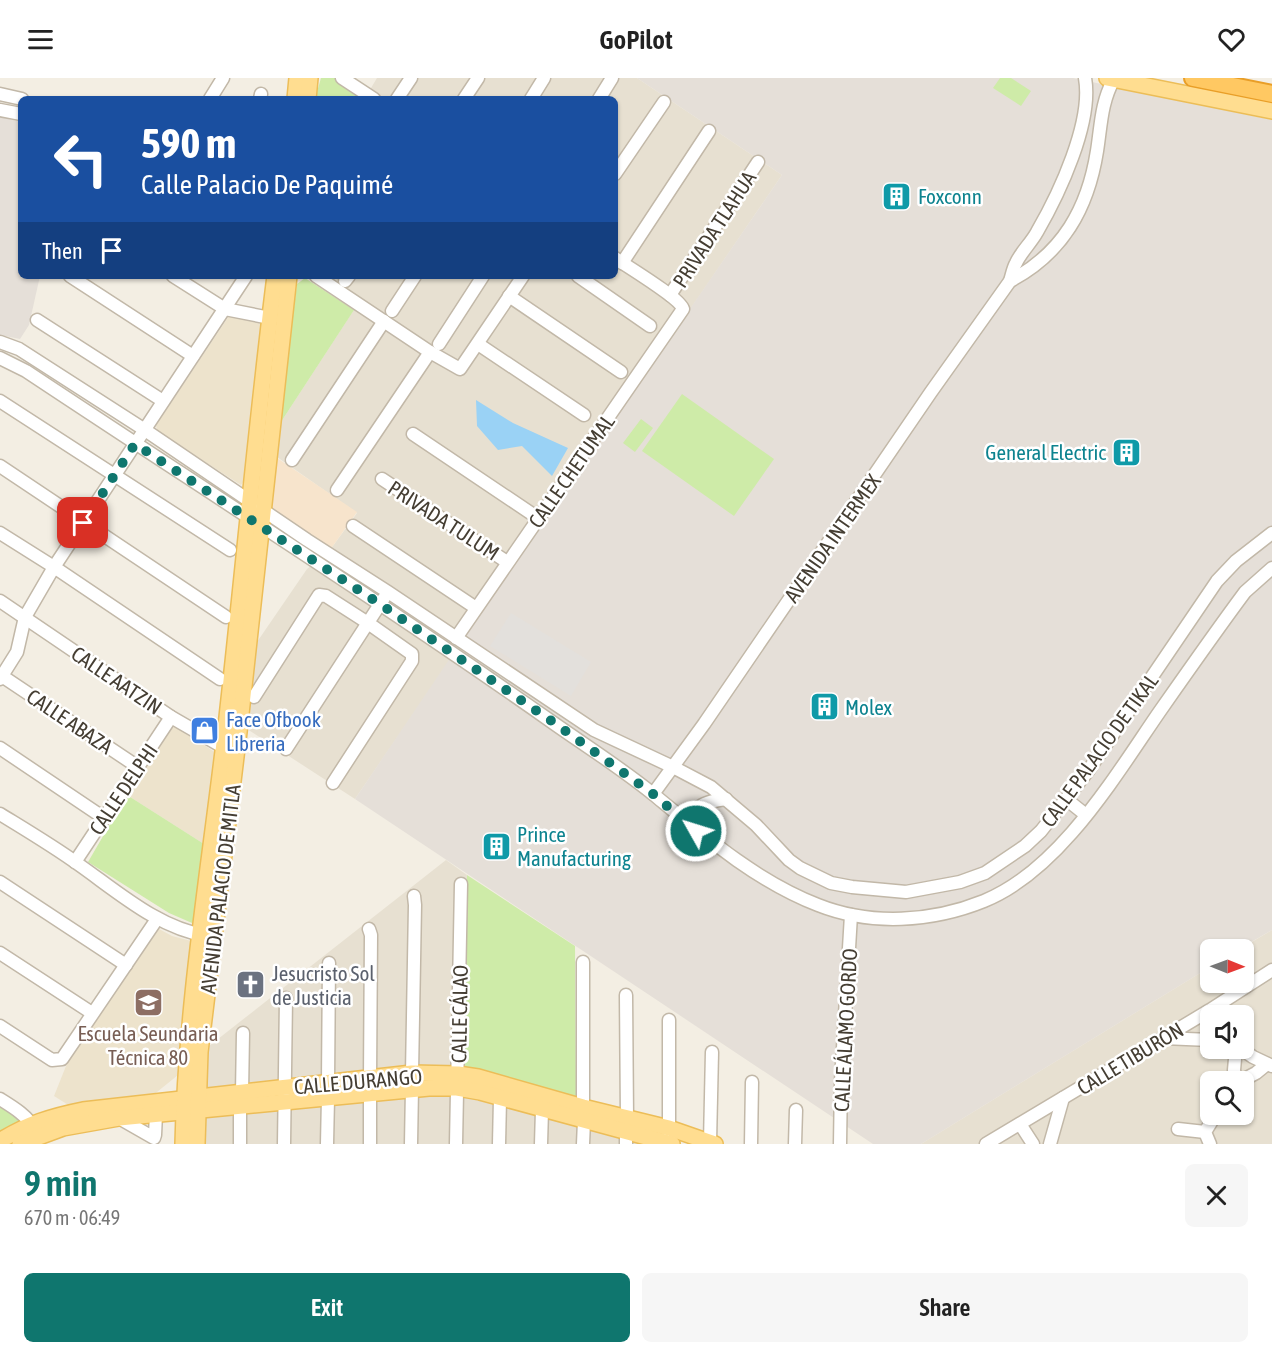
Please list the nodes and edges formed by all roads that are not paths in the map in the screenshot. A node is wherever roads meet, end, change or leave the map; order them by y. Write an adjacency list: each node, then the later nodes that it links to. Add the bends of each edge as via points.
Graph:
1 (223, 78): 14 (street)
2 (297, 78): 15 (main road)
3 (310, 78): 16 (main road)
4 (342, 78): 17 (street)
5 (411, 78): 18 (street)
6 (478, 78): 19 (street)
7 (544, 78): 20 (street)
8 (612, 78): 21 (street)
9 (1085, 78): 41 (street, AVENIDA INTERMEX, via 1087,96 1072,156 1049,211 1016,263)
10 (1193, 78): 13 (highway)
11 (1110, 79): 25 (main road); 41 (street, AVENIDA INTERMEX, via 1090,186 1082,208 1058,243 1026,273)
12 (0, 94): 22 (street)
13 (1272, 94)
14 (212, 96)
15 (295, 96)
16 (308, 96)
17 (369, 96)
18 (399, 96)
19 (466, 96)
20 (533, 96)
21 (600, 96)
22 (18, 98)
23 (663, 102): 29 (street)
24 (0, 110): 26 (street)
25 (1272, 111)
26 (18, 113)
27 (709, 131): 30 (street)
28 (758, 162): 42 (street, PRIVADA TLAHUA)
29 (618, 170)
30 (618, 261): 42 (street)
31 (75, 279): 53 (street)
32 (178, 279): 44 (street)
33 (244, 279): 44 (street)
34 (275, 279): 46 (main road, AVENIDA PALACIO DE MITLA)
35 (289, 279): 68 (main road, AVENIDA PALACIO DE MITLA)
36 (321, 279): 48 (street)
37 (413, 279): 45 (street)
38 (481, 279): 52 (street)
39 (521, 279): 43 (street)
40 (582, 279): 49 (street)
41 (1010, 281): 96 (street, AVENIDA INTERMEX)
42 (670, 295): 70 (street, CALLE CHETUMAL, via 682,304 682,311)
43 (509, 296): 51 (street); 55 (street)
44 (225, 309): 46 (street); 53 (street)
45 (392, 310)
46 (270, 318): 67 (main road, AVENIDA PALACIO DE MITLA)
47 (37, 320): 57 (street)
48 (384, 321): 52 (street); 62 (street)
49 (650, 326)
50 (4, 343): 54 (street); 59 (street, CALLE PALACIO DE TIKAL)
51 (478, 344): 52 (street, via 462,368 455,368); 58 (street)
52 (435, 348): 66 (street)
53 (193, 356): 57 (street)
54 (1, 358): 61 (street, CALLE PALACIO DE TIKAL)
55 (621, 372)
56 (0, 401): 64 (street)
57 (163, 401): 59 (street)
58 (584, 415)
59 (145, 430): 61 (street); 67 (street, CALLE PALACIO DE TIKAL)
60 (413, 434): 70 (street)
61 (135, 444): 64 (street); 69 (street, CALLE PALACIO DE TIKAL)
62 (292, 460)
63 (0, 466): 71 (street)
64 (114, 474): 71 (street); 76 (street)
65 (382, 479): 77 (street, PRIVADA TULUM)
66 (337, 490)
67 (249, 500): 68 (street, CALLE PALACIO DE TIKAL); 69 (main road, AVENIDA PALACIO DE MITLA)
68 (264, 511): 73 (main road, AVENIDA PALACIO DE MITLA); 80 (street, CALLE PALACIO DE TIKAL)
69 (247, 517): 73 (street, CALLE PALACIO DE TIKAL); 94 (main road, AVENIDA PALACIO DE MITLA)
70 (538, 518): 77 (street, CALLE CHETUMAL)
71 (83, 523): 78 (street); 84 (street)
72 (353, 526): 83 (street)
73 (261, 527): 82 (street, CALLE PALACIO DE TIKAL); 94 (main road, AVENIDA PALACIO DE MITLA)
74 (0, 533): 78 (street)
75 (1272, 533): 100 (street, CALLE PALACIO DE TIKAL, via 1236,561 1217,582 1116,733)
76 (230, 550)
77 (507, 562): 83 (street, CALLE CHETUMAL)
78 (54, 567): 85 (street); 89 (street)
79 (1272, 568): 102 (street, CALLE PALACIO DE TIKAL, via 1245,592)
80 (388, 592): 82 (street); 87 (street, CALLE PALACIO DE TIKAL)
81 (0, 601): 85 (street, CALLE AATZIN)
82 (380, 604): 86 (street); 98 (street, CALLE PALACIO DE TIKAL)
83 (476, 608): 87 (street, CALLE CHETUMAL)
84 (226, 616)
85 (25, 617): 88 (street, via 17,652); 91 (street, CALLE AATZIN)
86 (368, 623): 90 (street, via 326,596 316,597); 93 (street); 97 (street, via 412,654 413,659)
87 (456, 638): 96 (street, CALLE PALACIO DE TIKAL, via 594,730)
88 (1, 677): 95 (street, CALLE ABAZA)
89 (220, 679)
90 (254, 697)
91 (171, 717): 94 (street, CALLE AATZIN); 95 (street, CALLE DELPHI)
92 (0, 748): 103 (street)
93 (286, 749)
94 (230, 751): 112 (main road, AVENIDA PALACIO DE MITLA)
95 (138, 767): 103 (street, CALLE DELPHI)
96 (673, 767): 98 (street, AVENIDA INTERMEX); 99 (street, CALLE PALACIO DE TIKAL)
97 (333, 783)
98 (653, 794): 104 (street, CALLE PALACIO DE TIKAL)
99 (726, 799): 100 (street, CALLE PALACIO DE TIKAL, via 800,868 831,883 906,892 985,873 1041,831); 104 (street, via 703,803 694,817)
100 (1066, 799): 102 (street)
101 (0, 814): 105 (street)
102 (1086, 815): 109 (street, CALLE PALACIO DE TIKAL, via 1030,874 987,900 925,918)
103 (104, 818): 105 (street, CALLE DELPHI)
104 (696, 831): 109 (street, CALLE PALACIO DE TIKAL, via 776,885)
105 (75, 862): 110 (street)
106 (0, 882): 116 (street)
107 (461, 884): 133 (street, CALLE CÁLAO)
108 (414, 896): 132 (street)
109 (851, 915): 172 (street, CALLE ÁLAMO GORDO)
110 (157, 919): 112 (street); 116 (street)
111 (369, 929): 136 (street)
112 (207, 936): 143 (main road, AVENIDA PALACIO DE MITLA, via 199,1062)
113 (0, 953): 121 (street)
114 (583, 962): 147 (street)
115 (329, 963): 134 (street)
116 (126, 965): 121 (street)
117 (1272, 970): 120 (street, CALLE TIBURÓN)
118 (626, 995): 153 (street)
119 (286, 998): 137 (street)
120 (1222, 1005)
121 (92, 1013): 124 (street, via 66,1056 57,1061)
122 (1200, 1019): 126 (street, CALLE TIBURÓN)
123 (669, 1020): 156 (street)
124 (0, 1026)
125 (243, 1033): 141 (street)
126 (1163, 1038): 127 (street); 139 (street, CALLE TIBURÓN)
127 (1200, 1040)
128 (712, 1052): 157 (street)
129 (1254, 1057): 130 (street)
130 (1269, 1065): 131 (street)
131 (1254, 1074)
132 (412, 1081): 133 (main road, CALLE DURANGO); 136 (main road, CALLE DURANGO); 165 (street)
133 (458, 1081): 142 (main road, CALLE DURANGO); 147 (main road, CALLE DURANGO, via 512,1086); 166 (street, CALLE CÁLAO)
134 (327, 1082): 136 (main road, CALLE DURANGO); 137 (main road, CALLE DURANGO)
135 (752, 1082): 170 (street)
136 (370, 1085): 138 (main road, CALLE DURANGO); 164 (street)
137 (285, 1095): 138 (main road, CALLE DURANGO); 141 (main road, CALLE DURANGO); 162 (street)
138 (328, 1098): 163 (street)
139 (1063, 1098): 149 (street, CALLE TIBURÓN); 175 (street)
140 (0, 1099): 152 (street)
141 (241, 1099): 143 (main road, CALLE DURANGO); 161 (street)
142 (501, 1099): 144 (main road, CALLE DURANGO); 167 (street)
143 (191, 1104): 146 (main road, CALLE DURANGO); 152 (main road, CALLE DURANGO, via 84,1110 56,1115); 159 (main road, AVENIDA PALACIO DE MITLA); 160 (main road, AVENIDA PALACIO DE MITLA)
144 (542, 1110): 147 (main road, CALLE DURANGO); 168 (street)
145 (796, 1110): 171 (street)
146 (156, 1114): 148 (main road, CALLE DURANGO); 148 (street, via 154,1138)
147 (583, 1114): 153 (main road, CALLE DURANGO); 169 (street)
148 (118, 1118): 152 (main road, CALLE DURANGO)
149 (1020, 1124): 173 (street, CALLE TIBURÓN); 174 (street)
150 (1209, 1125): 154 (street)
151 (1178, 1129): 154 (street)
152 (35, 1130): 155 (main road, CALLE DURANGO); 158 (main road, CALLE DURANGO)
153 (626, 1131): 156 (main road, CALLE DURANGO)
154 (1205, 1132): 176 (street)
155 (0, 1140)
156 (670, 1140): 157 (main road, CALLE DURANGO)
157 (712, 1143)
158 (20, 1144)
159 (183, 1144)
160 (197, 1144)
161 (240, 1144)
162 (284, 1144)
163 (327, 1144)
164 (370, 1144)
165 (411, 1144)
166 (456, 1144)
167 (499, 1144)
168 (542, 1144)
169 (583, 1144)
170 (751, 1144)
171 (795, 1144)
172 (840, 1144)
173 (986, 1144)
174 (1033, 1144)
175 (1050, 1144)
176 (1210, 1144)

